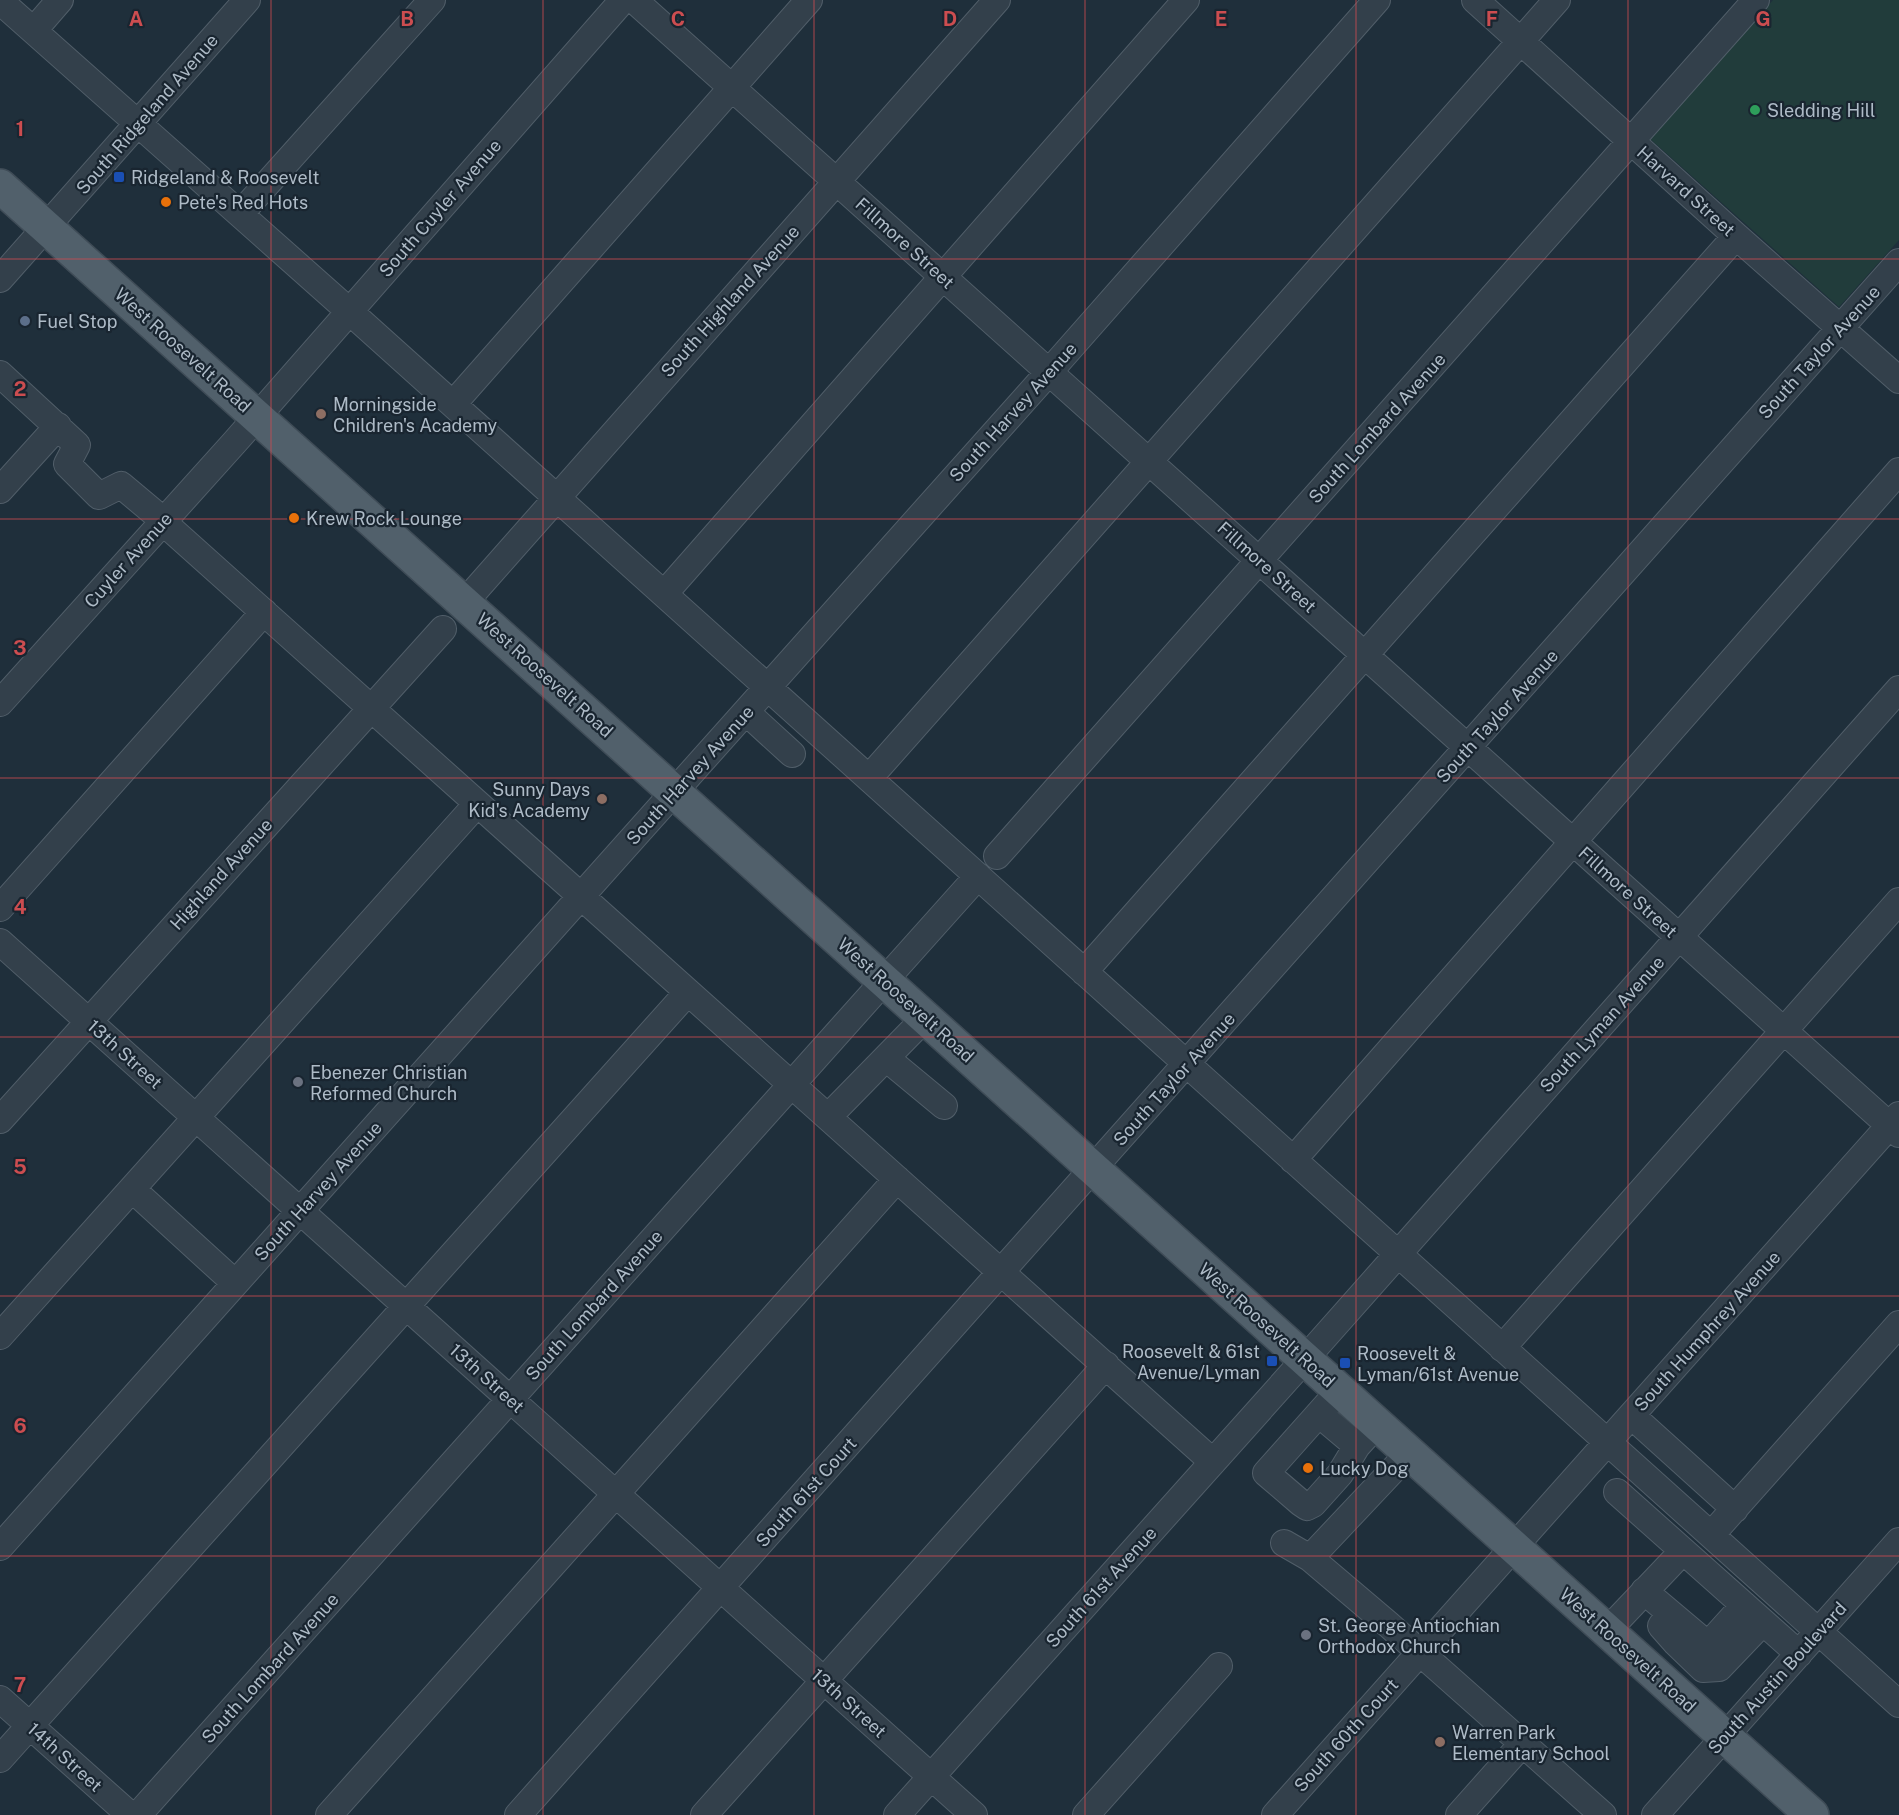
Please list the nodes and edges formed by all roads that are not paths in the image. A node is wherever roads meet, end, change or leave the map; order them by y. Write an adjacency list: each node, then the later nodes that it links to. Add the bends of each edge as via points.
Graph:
1 (60, 0): 14 (street)
2 (247, 0): 17 (street, South Ridgeland Avenue)
3 (432, 0): 21 (street)
4 (623, 0): 27 (street, South Cuyler Avenue)
5 (634, 0): 16 (street, Fillmore Street)
6 (809, 0): 16 (street)
7 (997, 0): 19 (street, South Highland Avenue)
8 (1186, 0): 25 (street)
9 (1377, 0): 29 (street, South Harvey Avenue)
10 (1475, 0): 15 (street, Harvard Street)
11 (1557, 0): 15 (street)
12 (1756, 0): 18 (street, South Lombard Avenue)
13 (0, 1): 14 (street)
14 (34, 30): 17 (street)
15 (1521, 41): 18 (street, Harvard Street); 35 (street)
16 (732, 88): 19 (street, Fillmore Street); 32 (street)
17 (138, 123): 21 (street); 22 (street, South Ridgeland Avenue)
18 (1631, 142): 23 (street, Harvard Street); 40 (street, South Lombard Avenue)
19 (837, 182): 25 (street, Fillmore Street); 38 (street, South Highland Avenue)
20 (0, 186): 22 (main road, West Roosevelt Road)
21 (240, 214): 27 (street)
22 (46, 227): 26 (street, South Ridgeland Avenue); 33 (main road, West Roosevelt Road)
23 (1736, 236): 28 (street, Harvard Street); 45 (street)
24 (1899, 262): 28 (street, South Taylor Avenue)
25 (943, 277): 29 (street, Fillmore Street); 41 (street)
26 (0, 279)
27 (349, 311): 32 (street); 33 (street, South Cuyler Avenue)
28 (1840, 328): 31 (street, Harvard Street); 51 (street, South Taylor Avenue)
29 (1049, 372): 35 (street, Fillmore Street); 46 (street, South Harvey Avenue)
30 (0, 374): 34 (street)
31 (1899, 380)
32 (453, 404): 38 (street)
33 (256, 416): 39 (street, Cuyler Avenue); 42 (main road, West Roosevelt Road)
34 (58, 426): 37 (street); 39 (street, via 77,445 67,464 99,496 121,485)
35 (1149, 461): 40 (street, Fillmore Street); 53 (street)
36 (1899, 471): 56 (street)
37 (0, 490)
38 (556, 498): 41 (street); 42 (street, South Highland Avenue)
39 (163, 521): 43 (street); 48 (street, Cuyler Avenue)
40 (1259, 560): 45 (street, Fillmore Street); 57 (street, South Lombard Avenue)
41 (664, 594): 46 (street)
42 (464, 603): 54 (main road, West Roosevelt Road)
43 (264, 612): 49 (street); 61 (street)
44 (443, 629): 49 (street, Highland Avenue)
45 (1364, 655): 51 (street, Fillmore Street); 64 (street)
46 (768, 688): 50 (street, South Harvey Avenue); 53 (street)
47 (1899, 689): 62 (street, South Lyman Avenue)
48 (0, 703)
49 (371, 708): 55 (street); 68 (street, Highland Avenue)
50 (746, 712): 52 (street); 54 (street, South Harvey Avenue)
51 (1468, 748): 56 (street, Fillmore Street); 71 (street, South Taylor Avenue)
52 (792, 754)
53 (868, 778): 58 (street)
54 (675, 792): 59 (street, South Harvey Avenue); 65 (main road, West Roosevelt Road)
55 (477, 804): 59 (street); 74 (street)
56 (1573, 842): 62 (street, Fillmore Street); 78 (street)
57 (997, 856)
58 (978, 876): 64 (street); 65 (street, South Lombard Avenue)
59 (582, 897): 66 (street); 82 (street, South Harvey Avenue)
60 (1899, 901): 69 (street)
61 (0, 908)
62 (1679, 937): 69 (street, Fillmore Street); 83 (street, South Lyman Avenue)
63 (0, 942): 68 (street, 13th Street)
64 (1084, 972): 71 (street)
65 (885, 981): 67 (main road, West Roosevelt Road); 72 (street, South Lombard Avenue)
66 (688, 992): 72 (street); 86 (street)
67 (925, 1018): 70 (street); 79 (main road, West Roosevelt Road)
68 (88, 1021): 74 (street, 13th Street); 76 (street, Highland Avenue)
69 (1784, 1031): 77 (street, Fillmore Street); 89 (street)
70 (886, 1058): 73 (street); 75 (street)
71 (1187, 1064): 78 (street); 79 (street, South Taylor Avenue)
72 (792, 1085): 75 (street); 92 (street, South Lombard Avenue)
73 (944, 1106)
74 (196, 1117): 81 (street); 82 (street, 13th Street)
75 (828, 1117): 80 (street)
76 (0, 1119)
77 (1896, 1125): 94 (street, South Humphrey Avenue)
78 (1293, 1160): 83 (street)
79 (1094, 1169): 84 (street, South 61st Court); 90 (main road, West Roosevelt Road)
80 (897, 1179): 84 (street); 100 (street)
81 (132, 1189): 85 (street); 88 (street)
82 (301, 1210): 85 (street, South Harvey Avenue); 86 (street, 13th Street)
83 (1398, 1254): 89 (street); 90 (street, South Lyman Avenue)
84 (1002, 1273): 91 (street); 109 (street, South 61st Court)
85 (236, 1283): 105 (street, South Harvey Avenue)
86 (407, 1306): 92 (street, 13th Street); 122 (street)
87 (1899, 1324): 101 (street)
88 (0, 1336)
89 (1502, 1348): 96 (street)
90 (1305, 1359): 93 (main road, West Roosevelt Road); 98 (street, South 61st Avenue)
91 (1106, 1365): 98 (street); 119 (street)
92 (510, 1399): 100 (street, 13th Street); 128 (street, South Lombard Avenue)
93 (1329, 1402): 95 (main road, West Roosevelt Road); 95 (street, via 1266,1473 1307,1507 1340,1474)
94 (1632, 1416): 96 (street, South Humphrey Avenue); 101 (street)
95 (1367, 1435): 97 (main road, West Roosevelt Road)
96 (1608, 1442): 102 (street); 106 (street, South Humphrey Avenue)
97 (1408, 1453): 106 (main road, West Roosevelt Road); 108 (street)
98 (1213, 1462): 126 (street, South 61st Avenue)
99 (1617, 1492): 107 (street)
100 (616, 1494): 109 (street, 13th Street); 129 (street)
101 (1735, 1509): 102 (street)
102 (1711, 1535): 115 (street)
103 (1899, 1541): 115 (street, South Austin Boulevard)
104 (1284, 1543): 108 (street)
105 (0, 1547)
106 (1514, 1548): 114 (main road, West Roosevelt Road); 116 (street, South 60th Court)
107 (1683, 1551): 110 (street); 111 (street)
108 (1310, 1558): 116 (street)
109 (720, 1588): 119 (street, 13th Street); 130 (street, South 61st Court)
110 (1644, 1591): 112 (street); 114 (street)
111 (1744, 1605): 112 (street, via 1708,1645); 113 (street)
112 (1670, 1613): 113 (street, via 1661,1626 1703,1669 1719,1668)
113 (1763, 1622): 117 (street)
114 (1607, 1631): 123 (main road, West Roosevelt Road)
115 (1819, 1632): 117 (street, South Austin Boulevard); 121 (street)
116 (1421, 1652): 124 (street); 135 (street, South 60th Court)
117 (1799, 1654): 123 (street, South Austin Boulevard)
118 (1219, 1666): 134 (street)
119 (824, 1681): 126 (street, 13th Street); 131 (street)
120 (0, 1699): 122 (street, 14th Street)
121 (1899, 1704)
122 (30, 1726): 125 (street); 127 (street, 14th Street)
123 (1725, 1737): 138 (street, South Austin Boulevard); 139 (main road, West Roosevelt Road)
124 (1523, 1743): 136 (street); 137 (street)
125 (0, 1759)
126 (931, 1777): 132 (street, South 61st Avenue); 133 (street, 13th Street)
127 (130, 1815)
128 (138, 1815)
129 (329, 1815)
130 (518, 1815)
131 (704, 1815)
132 (897, 1815)
133 (974, 1815)
134 (1086, 1815)
135 (1275, 1815)
136 (1459, 1815)
137 (1603, 1815)
138 (1655, 1815)
139 (1812, 1815)

